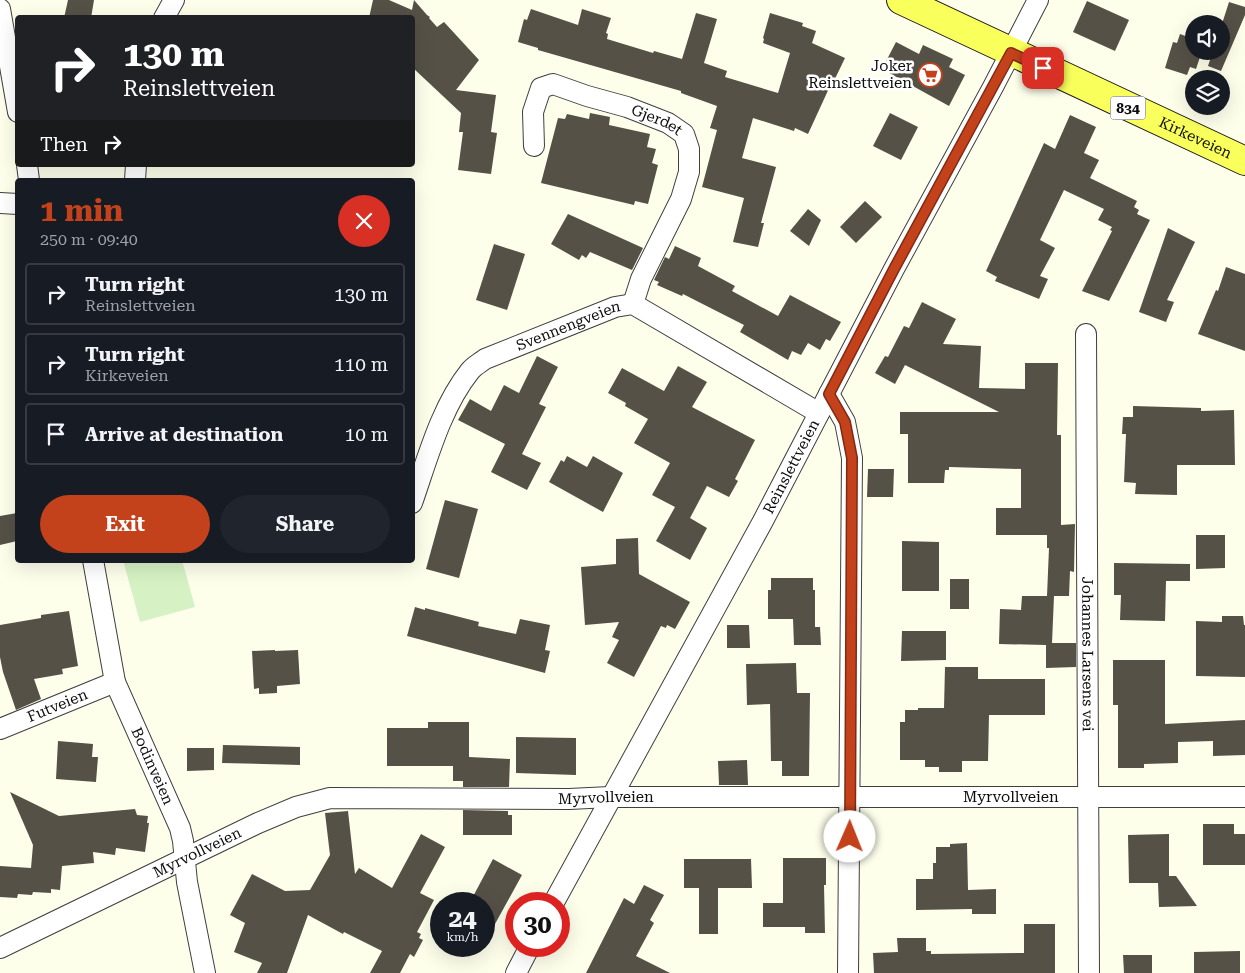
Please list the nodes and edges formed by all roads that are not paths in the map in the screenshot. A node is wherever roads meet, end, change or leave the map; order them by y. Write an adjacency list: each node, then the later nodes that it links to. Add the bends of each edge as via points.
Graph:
1 (174, 0): 5 (street)
2 (901, 0): 6 (main road, Kirkeveien / 834)
3 (1038, 0): 6 (street, Reinslettveien)
4 (0, 9): 7 (street)
5 (166, 15)
6 (1011, 53): 9 (main road, Kirkeveien / 834); 14 (street, Reinslettveien)
7 (15, 95)
8 (534, 146): 12 (street, Gjerdet, via 533,112 541,88 553,84 627,107 668,123 684,134 689,150 689,172 681,199 641,279)
9 (1245, 162)
10 (0, 203): 11 (street)
11 (15, 204)
12 (633, 304): 15 (street, Svennengveien); 16 (street, Svennengveien, via 615,307 485,359 471,369 442,422)
13 (1086, 334): 21 (street, Johannes Larsens vei)
14 (829, 394): 15 (street, Reinslettveien); 23 (street, via 845,422 852,458)
15 (819, 413): 20 (street, Reinslettveien)
16 (415, 495)
17 (94, 563): 18 (street, Bodinveien)
18 (115, 682): 19 (street, Futveien); 24 (street, Bodinveien, via 180,828)
19 (0, 729)
20 (610, 796): 23 (street, Myrvollveien); 24 (street, Myrvollveien, via 330,798 296,807); 25 (street, Reinslettveien)
21 (1088, 796): 22 (street, Myrvollveien); 23 (street, Myrvollveien); 31 (street, Johannes Larsens vei)
22 (1245, 797)
23 (850, 798): 30 (street)
24 (185, 858): 26 (street, Myrvollveien); 28 (street, Bodinveien)
25 (559, 892)
26 (0, 948)
27 (524, 957): 29 (street)
28 (206, 973)
29 (516, 973)
30 (848, 973)
31 (1089, 973)

